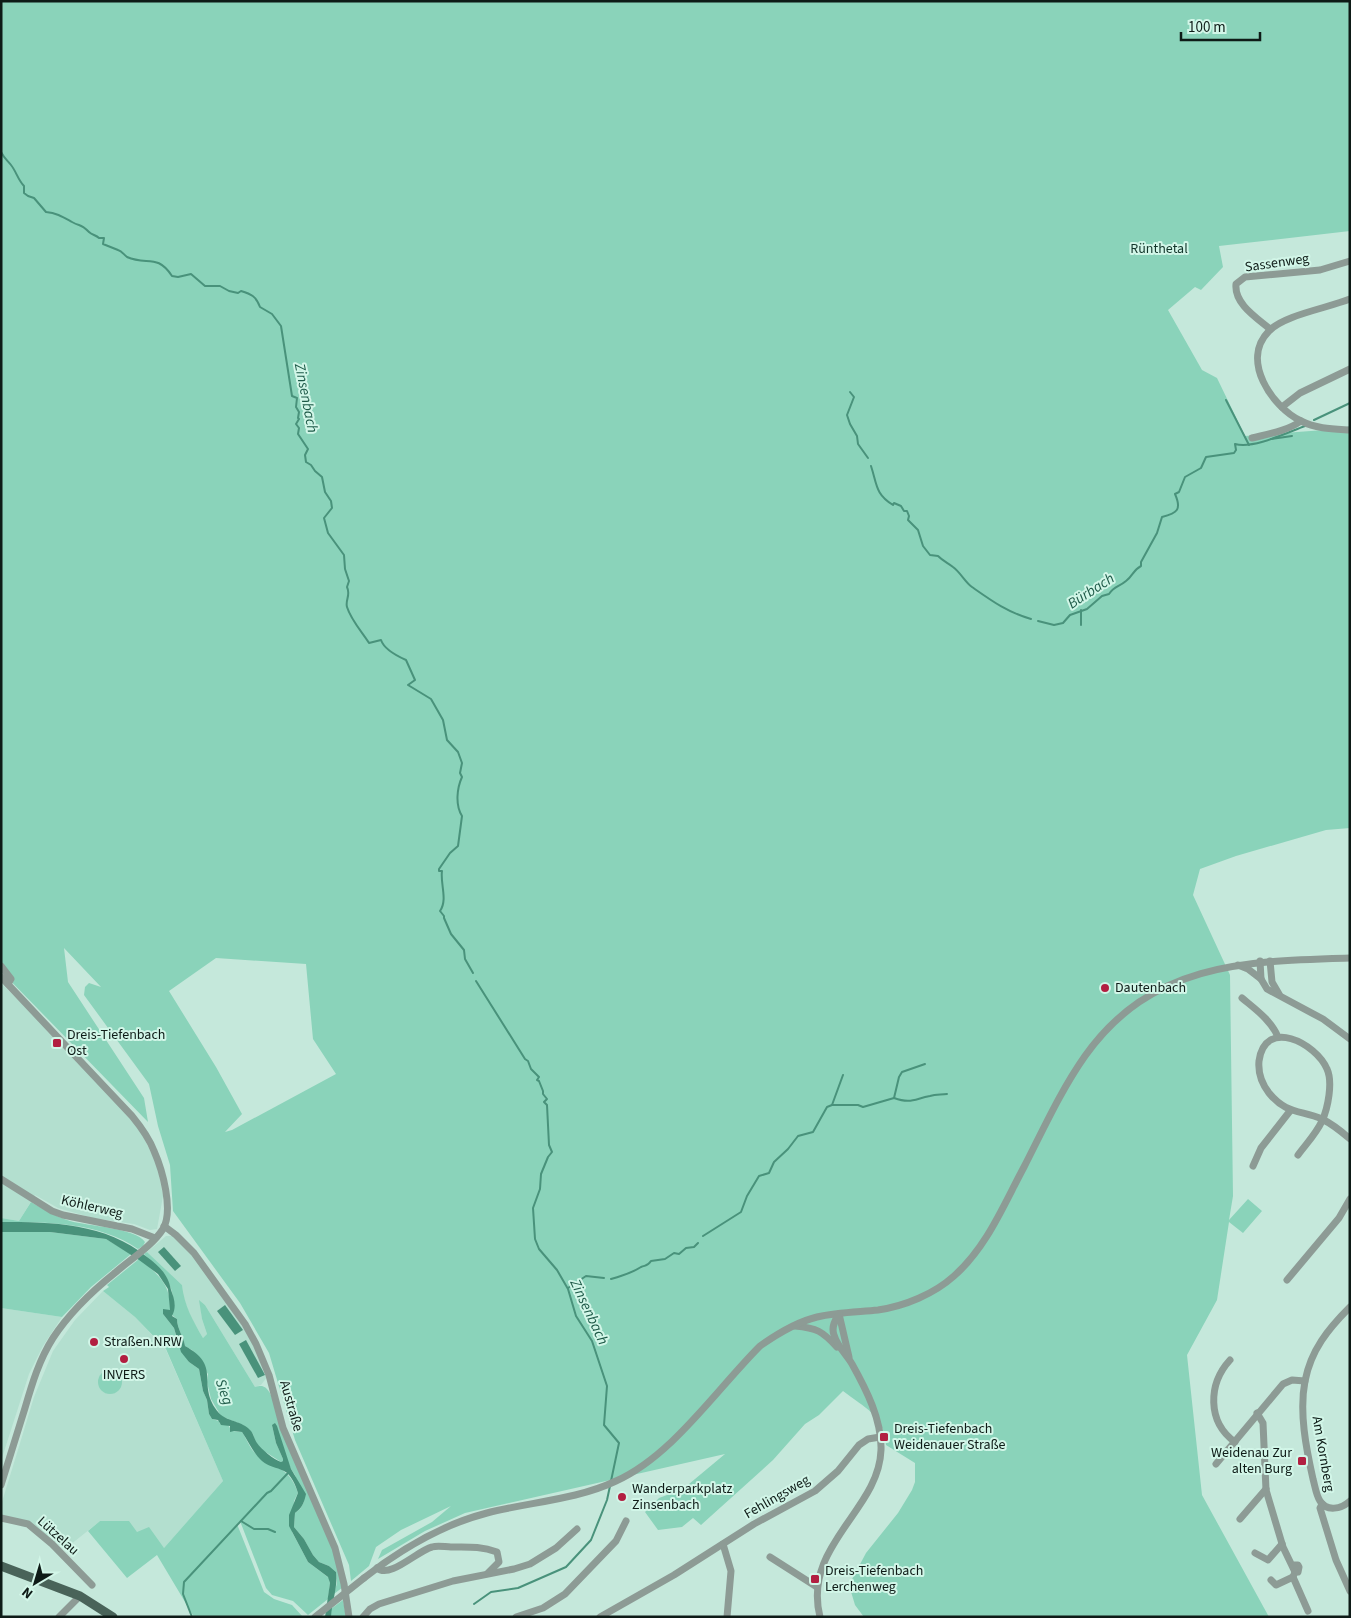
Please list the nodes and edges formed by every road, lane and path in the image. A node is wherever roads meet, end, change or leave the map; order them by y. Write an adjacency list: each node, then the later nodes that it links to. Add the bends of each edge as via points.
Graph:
1 (1350, 261): 3 (street, Sassenweg, via 1320,270 1240,280 1236,284 1237,295)
2 (1350, 299): 3 (street, via 1289,319)
3 (1270, 329): 5 (street, via 1258,351 1259,373)
4 (1350, 369): 5 (street, via 1300,393)
5 (1282, 407): 6 (street)
6 (1301, 421): 7 (street, via 1326,429); 8 (street)
7 (1350, 430)
8 (1252, 438)
9 (1350, 958): 10 (street)
10 (1270, 960): 11 (street); 17 (street, via 1272,982)
11 (1260, 961): 12 (street); 15 (street)
12 (1236, 964): 15 (street); 32 (street, via 1180,979 1147,998 1100,1036 1065,1089 990,1229 964,1267 925,1296 910,1302 891,1308)
13 (1, 966): 16 (street, via 11,979)
14 (1, 976): 16 (street)
15 (1261, 979): 17 (street, via 1267,989)
16 (8, 984): 28 (street, via 144,1131 164,1180 167,1204)
17 (1280, 996): 20 (street, via 1323,1019)
18 (1242, 998): 19 (street, via 1264,1017)
19 (1278, 1037): 21 (street, via 1270,1039 1262,1050 1260,1074 1277,1102); 22 (street, via 1291,1038 1308,1046 1322,1059 1330,1084)
20 (1350, 1039)
21 (1290, 1111): 22 (street); 25 (street, via 1261,1148)
22 (1323, 1120): 23 (street); 24 (street)
23 (1350, 1139)
24 (1298, 1155)
25 (1253, 1166)
26 (1, 1179): 29 (street, Köhlerweg, via 52,1211 142,1232)
27 (1350, 1199): 30 (street, via 1339,1218)
28 (164, 1226): 29 (street); 68 (street, Austraße, via 194,1253 245,1324 259,1351 283,1428 335,1548)
29 (155, 1238): 41 (street, via 80,1303 47,1348 33,1381)
30 (1287, 1280)
31 (1350, 1307): 36 (street, Am Kornberg, via 1321,1339)
32 (840, 1314): 33 (street, via 816,1317); 34 (street)
33 (792, 1326): 34 (street, via 822,1332); 56 (street, via 760,1346 686,1426 631,1474 604,1486 456,1522 409,1546)
34 (848, 1359): 38 (street, via 873,1409)
35 (1230, 1360): 39 (street, via 1221,1370 1213,1399 1218,1421)
36 (1305, 1381): 37 (street, via 1292,1380 1283,1384); 44 (street, Am Kornberg, via 1303,1412 1307,1447 1318,1500)
37 (1257, 1413): 39 (street); 42 (street, via 1262,1423)
38 (880, 1437): 51 (street, Fehlingsweg, via 859,1445 838,1472 815,1491); 61 (street, via 878,1470 830,1550)
39 (1234, 1442): 40 (street)
40 (1216, 1464)
41 (1, 1485)
42 (1266, 1489): 47 (street); 52 (street)
43 (1350, 1501): 45 (street)
44 (1322, 1504): 45 (street); 49 (street, Am Kornberg, via 1320,1508)
45 (1332, 1509): 49 (street, Am Kornberg)
46 (1, 1518): 60 (street, Lützelau, via 28,1524)
47 (1240, 1519)
48 (626, 1521): 70 (street, via 616,1541 565,1594 543,1608)
49 (1326, 1526): 62 (street, Am Kornberg)
50 (577, 1529): 58 (street, via 540,1559 514,1569)
51 (724, 1544): 71 (street, Fehlingsweg); 72 (street, via 731,1571)
52 (1282, 1544): 53 (street, via 1268,1560); 57 (street)
53 (1255, 1553)
54 (770, 1557): 61 (street)
55 (1, 1566): 63 (main road)
56 (377, 1568): 58 (street, via 391,1570 433,1546 484,1547 499,1556 499,1562); 67 (street, bridge)
57 (1293, 1571): 59 (street, via 1276,1585); 64 (street)
58 (487, 1574): 69 (street, via 379,1604)
59 (1271, 1580)
60 (92, 1585)
61 (818, 1587): 73 (street)
62 (1350, 1591)
63 (80, 1596): 65 (street); 66 (main road)
64 (1308, 1612)
65 (61, 1616)
66 (114, 1617)
67 (315, 1617)
68 (349, 1617)
69 (363, 1617)
70 (516, 1617)
71 (600, 1617)
72 (727, 1617)
73 (820, 1617)

